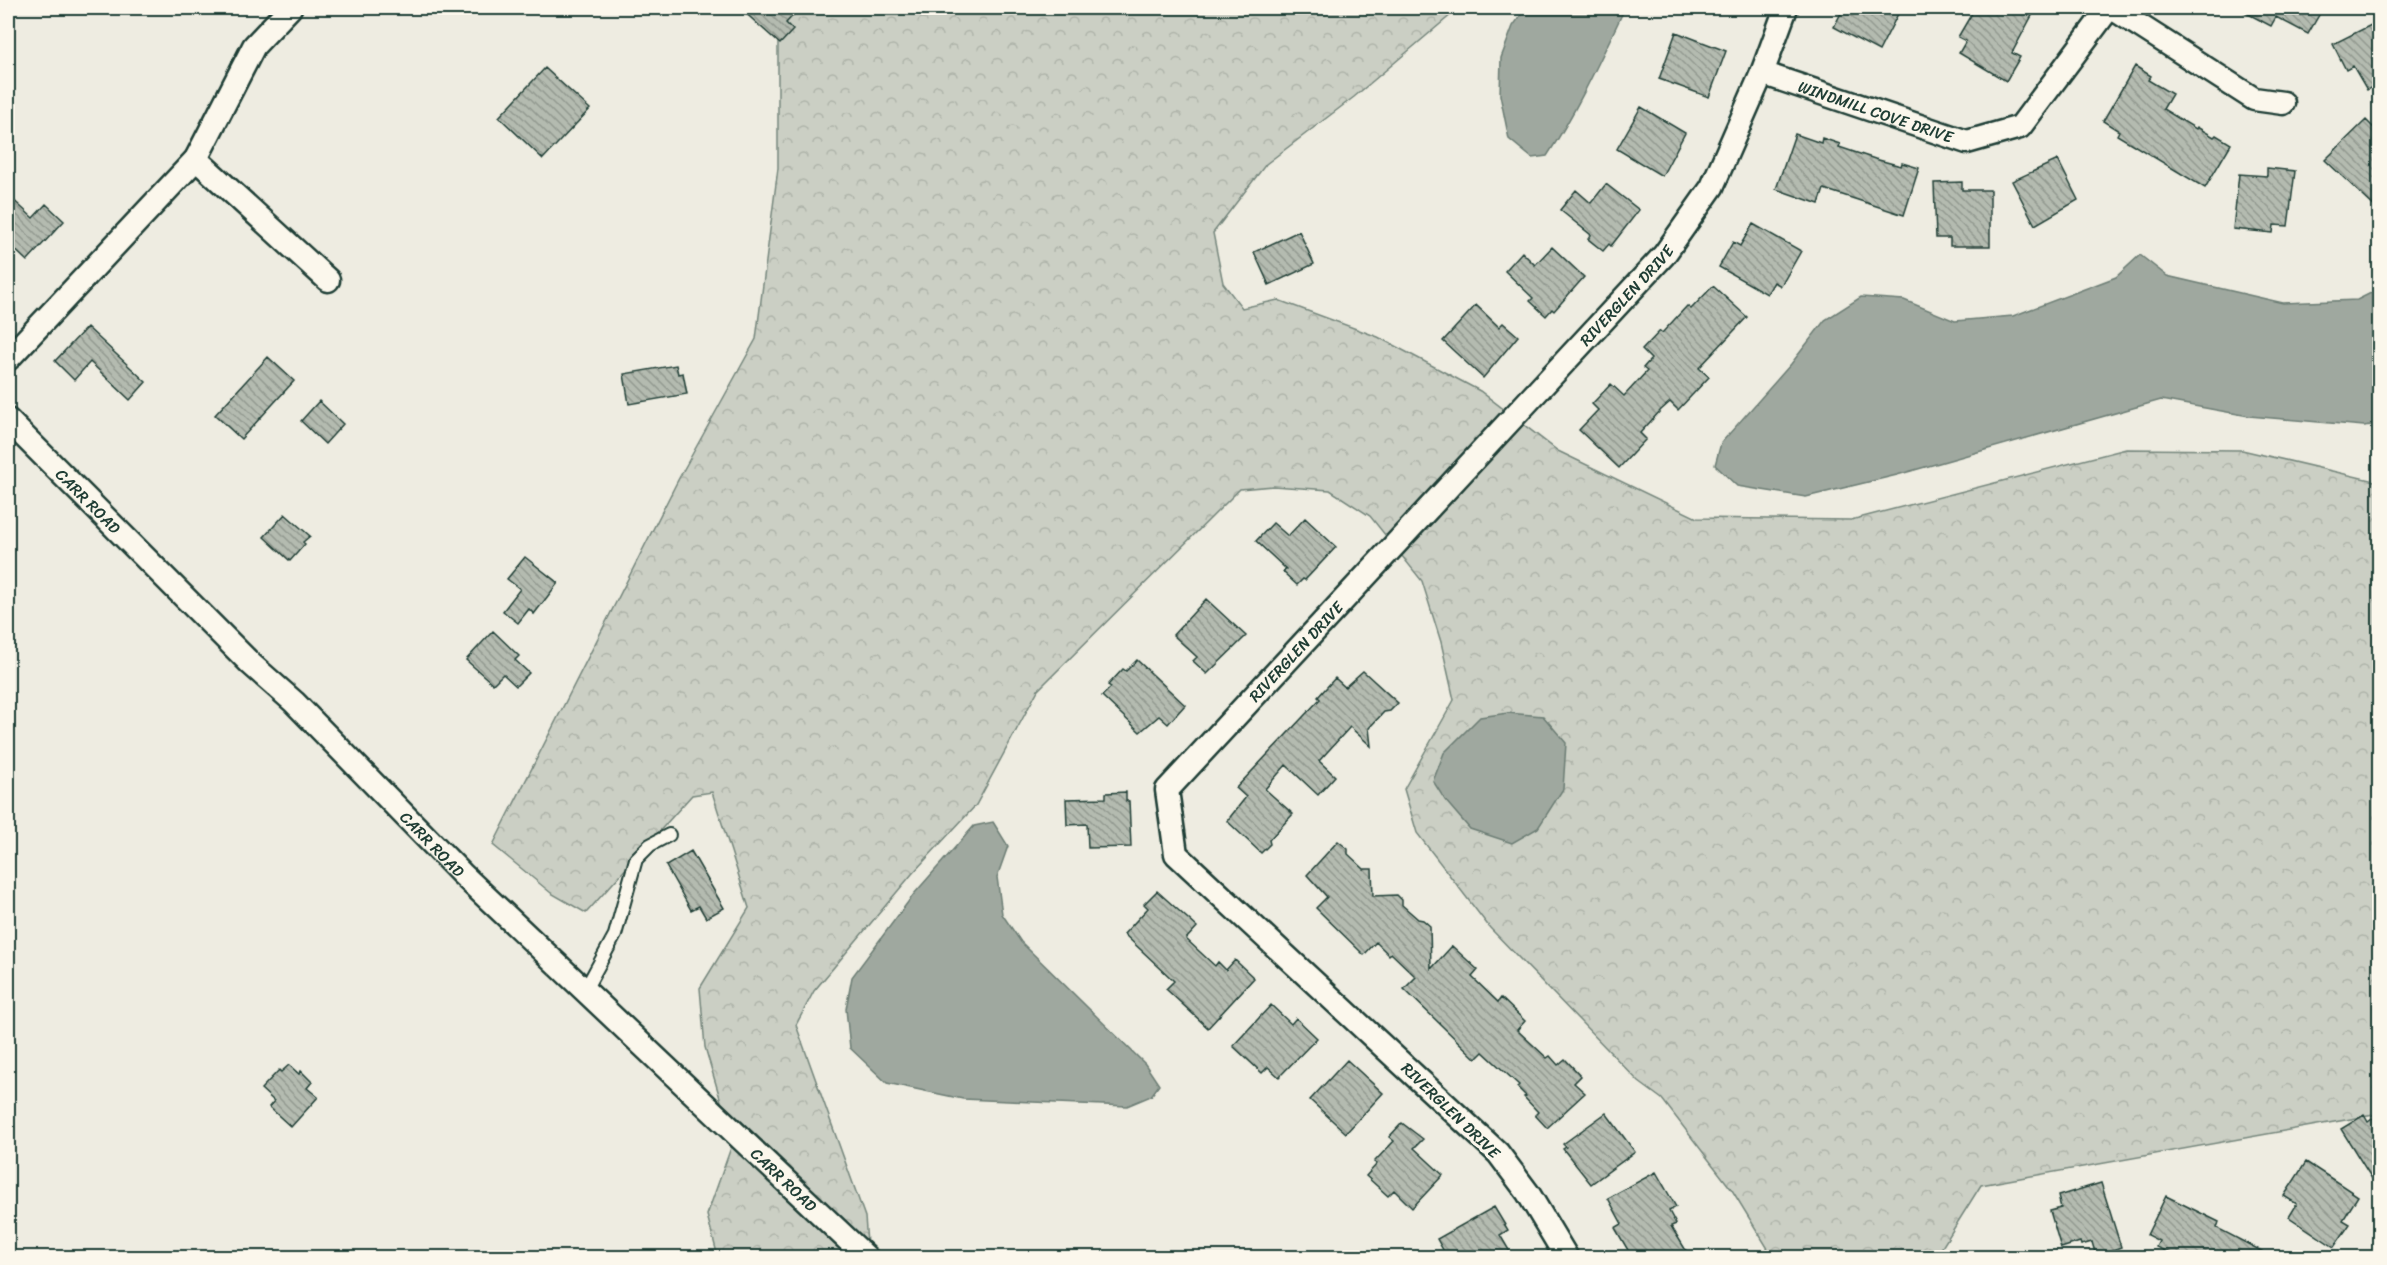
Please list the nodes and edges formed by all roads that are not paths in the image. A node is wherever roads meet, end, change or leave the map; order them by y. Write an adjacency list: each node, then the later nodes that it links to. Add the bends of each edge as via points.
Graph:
1 (290, 8): 6 (street, via 254,46)
2 (1786, 8): 4 (street, RIVERGLEN DRIVE)
3 (2110, 8): 4 (street, WINDMILL COVE DRIVE, via 2020,127 1966,142); 5 (street, via 2254,99)
4 (1762, 73): 13 (street, RIVERGLEN DRIVE, via 1712,187 1664,255 1167,790 1176,854 1498,1153)
5 (2283, 103)
6 (196, 159): 7 (street); 8 (street)
7 (328, 280)
8 (8, 359)
9 (8, 420): 11 (street, CARR ROAD, via 462,874)
10 (669, 835): 11 (lane, via 650,845 636,859 615,935)
11 (585, 990): 12 (street, CARR ROAD)
12 (867, 1257)
13 (1567, 1257)

